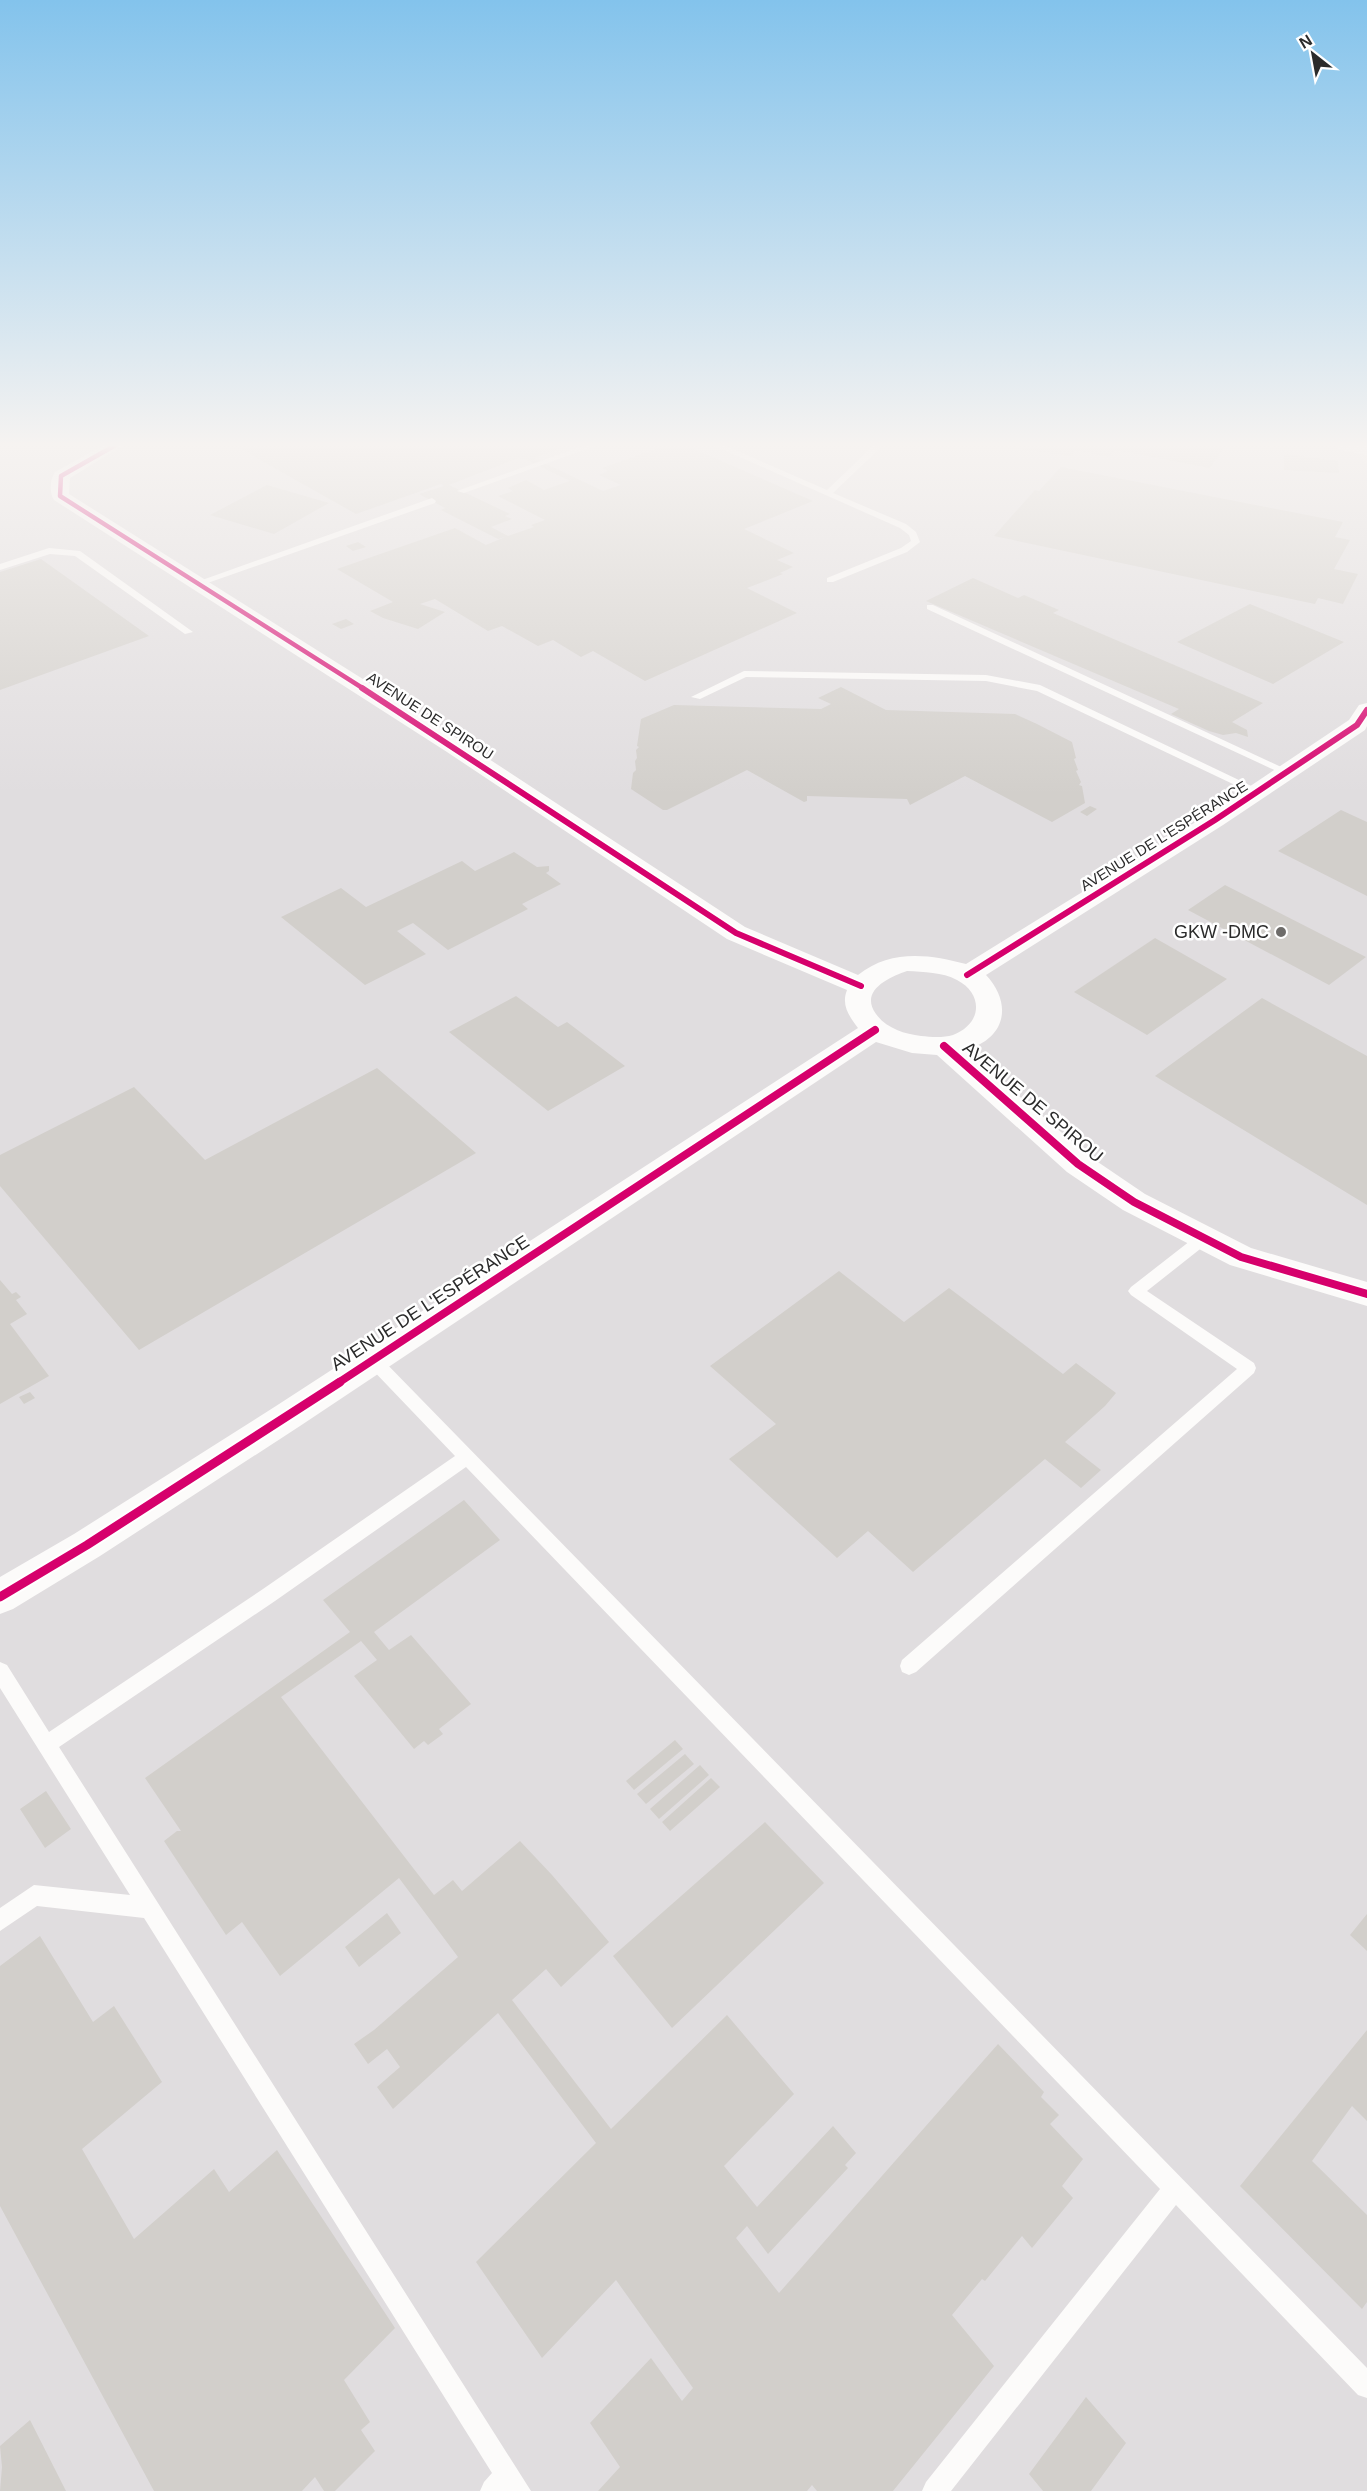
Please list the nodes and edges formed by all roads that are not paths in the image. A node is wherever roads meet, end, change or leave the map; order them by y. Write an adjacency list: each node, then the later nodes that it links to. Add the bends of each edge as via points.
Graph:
1 (15, 562): 6 (lane)
2 (90, 562): 10 (lane)
3 (162, 562): 8 (street, AVENUE DE SPIROU)
4 (258, 562): 8 (lane)
5 (872, 562): 7 (lane)
6 (0, 567)
7 (830, 580)
8 (196, 584): 16 (street, AVENUE DE SPIROU, via 455,747 736,933)
9 (930, 607): 13 (lane)
10 (188, 632)
11 (696, 698): 14 (lane, via 744,674 986,678 1040,688)
12 (1367, 710): 13 (street, AVENUE DE L'ESPÉRANCE, via 1356,725)
13 (1287, 772): 14 (street, AVENUE DE L'ESPÉRANCE)
14 (1258, 792): 15 (street, AVENUE DE L'ESPÉRANCE)
15 (967, 975): 16 (street, via 949,967 907,963 888,967); 18 (street, via 988,998 987,1023)
16 (861, 986): 17 (street, via 858,1008)
17 (875, 1030): 19 (street, via 906,1044); 23 (street, AVENUE DE L'ESPÉRANCE)
18 (977, 1033): 19 (street); 20 (street, AVENUE DE SPIROU, via 978,1042 1015,1092)
19 (944, 1046): 20 (street, AVENUE DE SPIROU)
20 (1029, 1119): 21 (street, AVENUE DE SPIROU, via 1088,1170 1134,1202)
21 (1204, 1238): 22 (street, AVENUE DE SPIROU, via 1241,1257); 26 (lane, via 1136,1291 1248,1368)
22 (1367, 1294)
23 (372, 1359): 24 (lane); 25 (street, AVENUE DE L'ESPÉRANCE, via 87,1545)
24 (467, 1457): 28 (lane); 31 (lane)
25 (0, 1597)
26 (909, 1666)
27 (0, 1671): 28 (lane)
28 (46, 1745): 29 (lane)
29 (150, 1908): 30 (lane, via 34,1895); 33 (lane)
30 (0, 1920)
31 (1176, 2188): 32 (lane); 34 (lane)
32 (1367, 2386)
33 (506, 2486)
34 (935, 2491)

